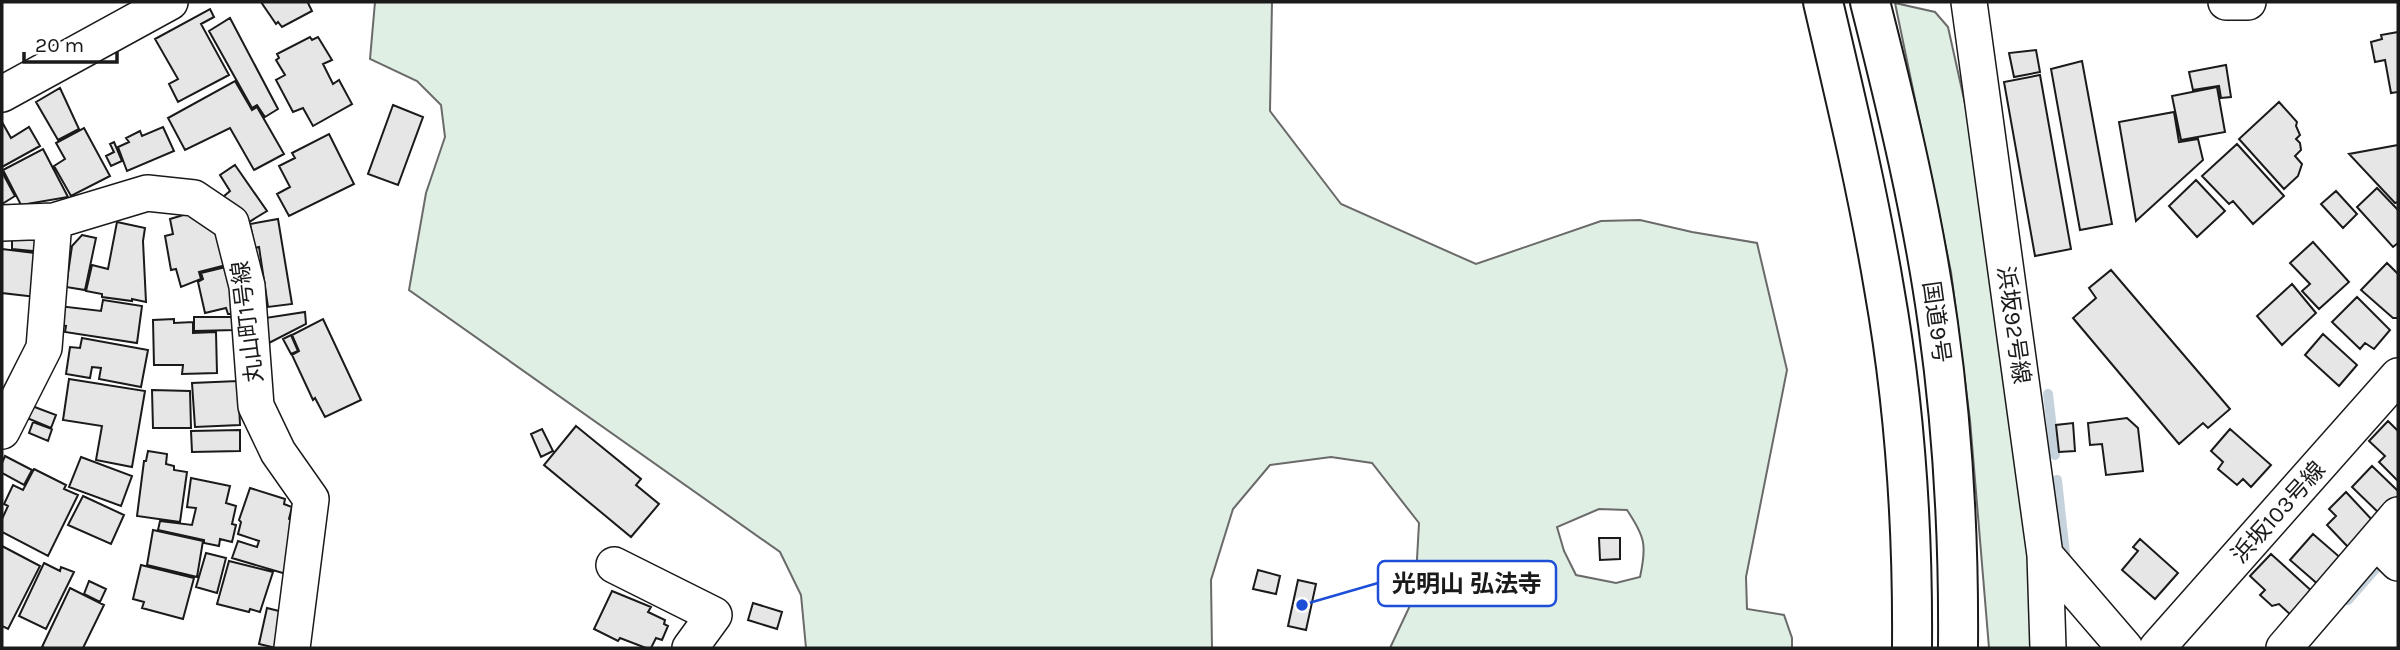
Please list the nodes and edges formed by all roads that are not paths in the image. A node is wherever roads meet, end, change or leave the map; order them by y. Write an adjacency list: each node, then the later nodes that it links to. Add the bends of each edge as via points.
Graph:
1 (170, 2): 7 (street)
2 (1822, 2): 14 (highway, 国道9号, via 1872,221 1893,347)
3 (1870, 2): 13 (highway, 国道9号, via 1906,150 1938,323)
4 (1969, 2): 15 (street, 浜坂92号線)
5 (2226, 2): 6 (street)
6 (2248, 2)
7 (2, 94)
8 (54, 221): 9 (street, 丸山町1号線); 11 (street, via 44,348); 17 (street, 丸山町1号線, via 147,193 194,198 231,223 247,286 256,406 278,452 311,499)
9 (2, 223)
10 (2398, 376): 25 (street, 浜坂103号線)
11 (2, 431)
12 (2391, 540): 26 (street)
13 (1957, 543): 21 (highway, 国道9号); 22 (highway)
14 (1910, 547): 19 (highway); 20 (highway, 国道9号)
15 (2045, 555): 23 (street, 浜坂92号線); 24 (street)
16 (614, 565): 18 (street, via 714,615)
17 (292, 648)
18 (690, 648)
19 (1898, 648)
20 (1912, 648)
21 (1958, 648)
22 (1968, 648)
23 (2048, 648)
24 (2125, 648)
25 (2157, 648)
26 (2284, 648)

